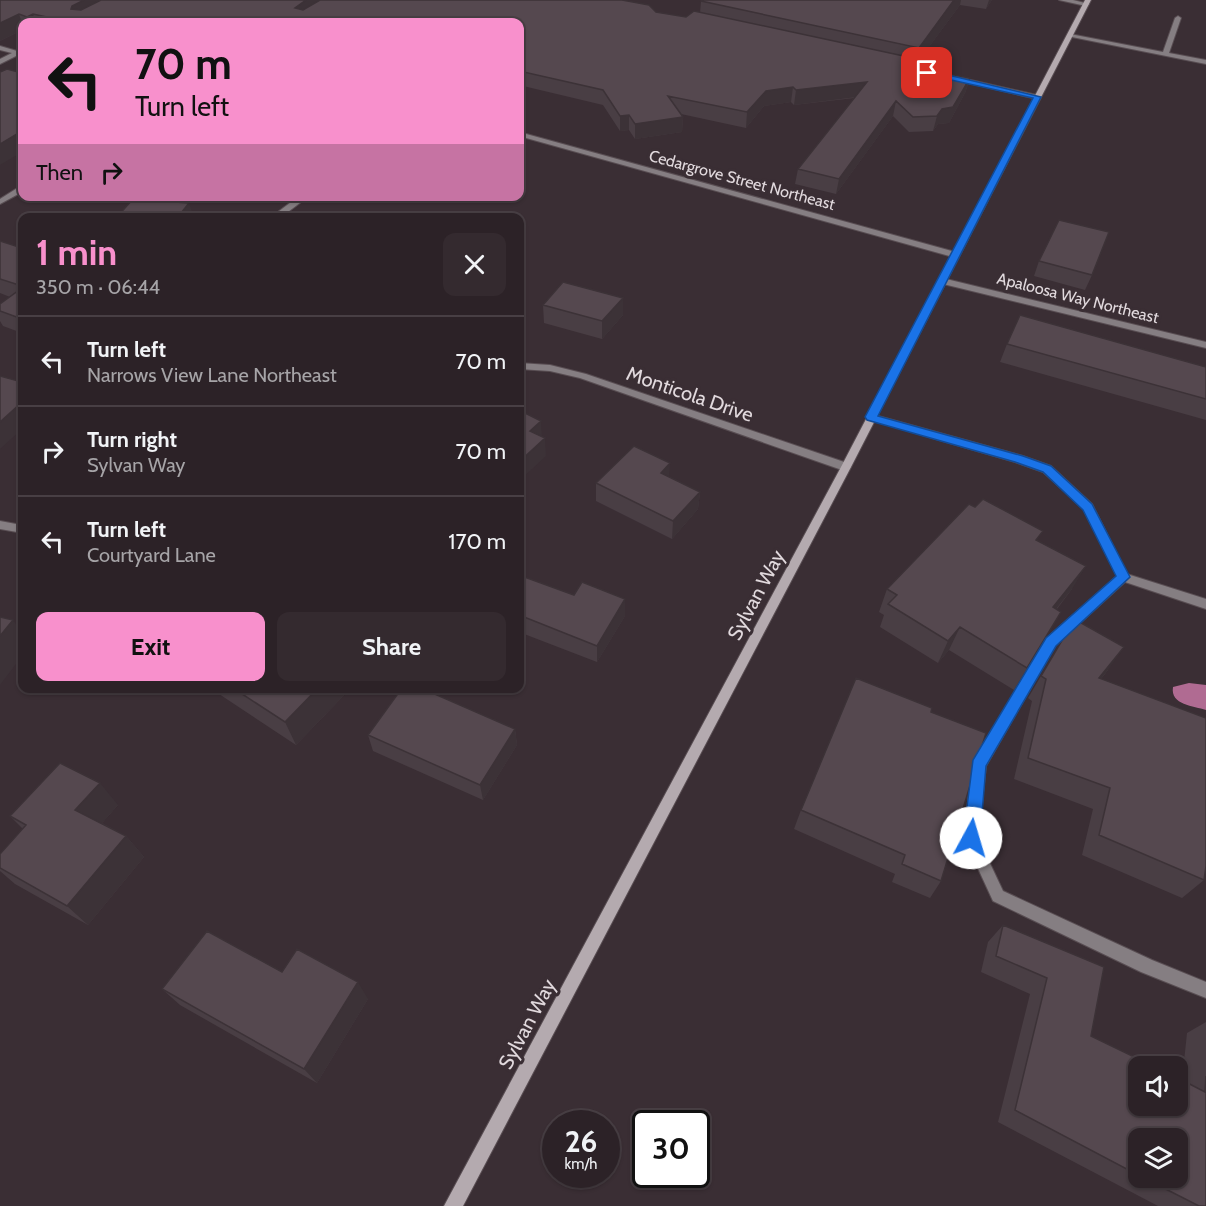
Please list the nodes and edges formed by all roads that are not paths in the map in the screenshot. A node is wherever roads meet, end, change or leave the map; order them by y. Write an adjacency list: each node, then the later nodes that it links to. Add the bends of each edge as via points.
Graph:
1 (1062, 0): 2 (street)
2 (1087, 2): 4 (main road, Sylvan Way)
3 (1178, 18): 8 (street)
4 (1070, 36): 8 (street); 12 (main road, Sylvan Way)
5 (0, 48): 6 (street)
6 (18, 52)
7 (18, 54): 9 (street)
8 (1165, 54): 10 (street)
9 (0, 62)
10 (1206, 62)
11 (949, 78): 12 (street)
12 (1037, 97): 18 (main road, Sylvan Way)
13 (524, 135): 18 (street, Cedargrove Street Northeast)
14 (18, 191): 16 (street)
15 (298, 201): 17 (street)
16 (0, 202)
17 (281, 213)
18 (956, 255): 19 (main road, Sylvan Way)
19 (942, 281): 20 (street, Apaloosa Way Northeast); 22 (main road, Sylvan Way)
20 (1206, 345)
21 (524, 366): 23 (street, Monticola Drive, via 583,376)
22 (871, 417): 23 (main road, Sylvan Way); 26 (street, via 1047,469 1088,507)
23 (846, 467): 29 (main road, Sylvan Way)
24 (0, 525): 25 (street)
25 (18, 528)
26 (1123, 577): 27 (street); 28 (street, via 1051,642 979,765 971,838 998,896)
27 (1206, 604)
28 (1206, 990)
29 (453, 1206)

